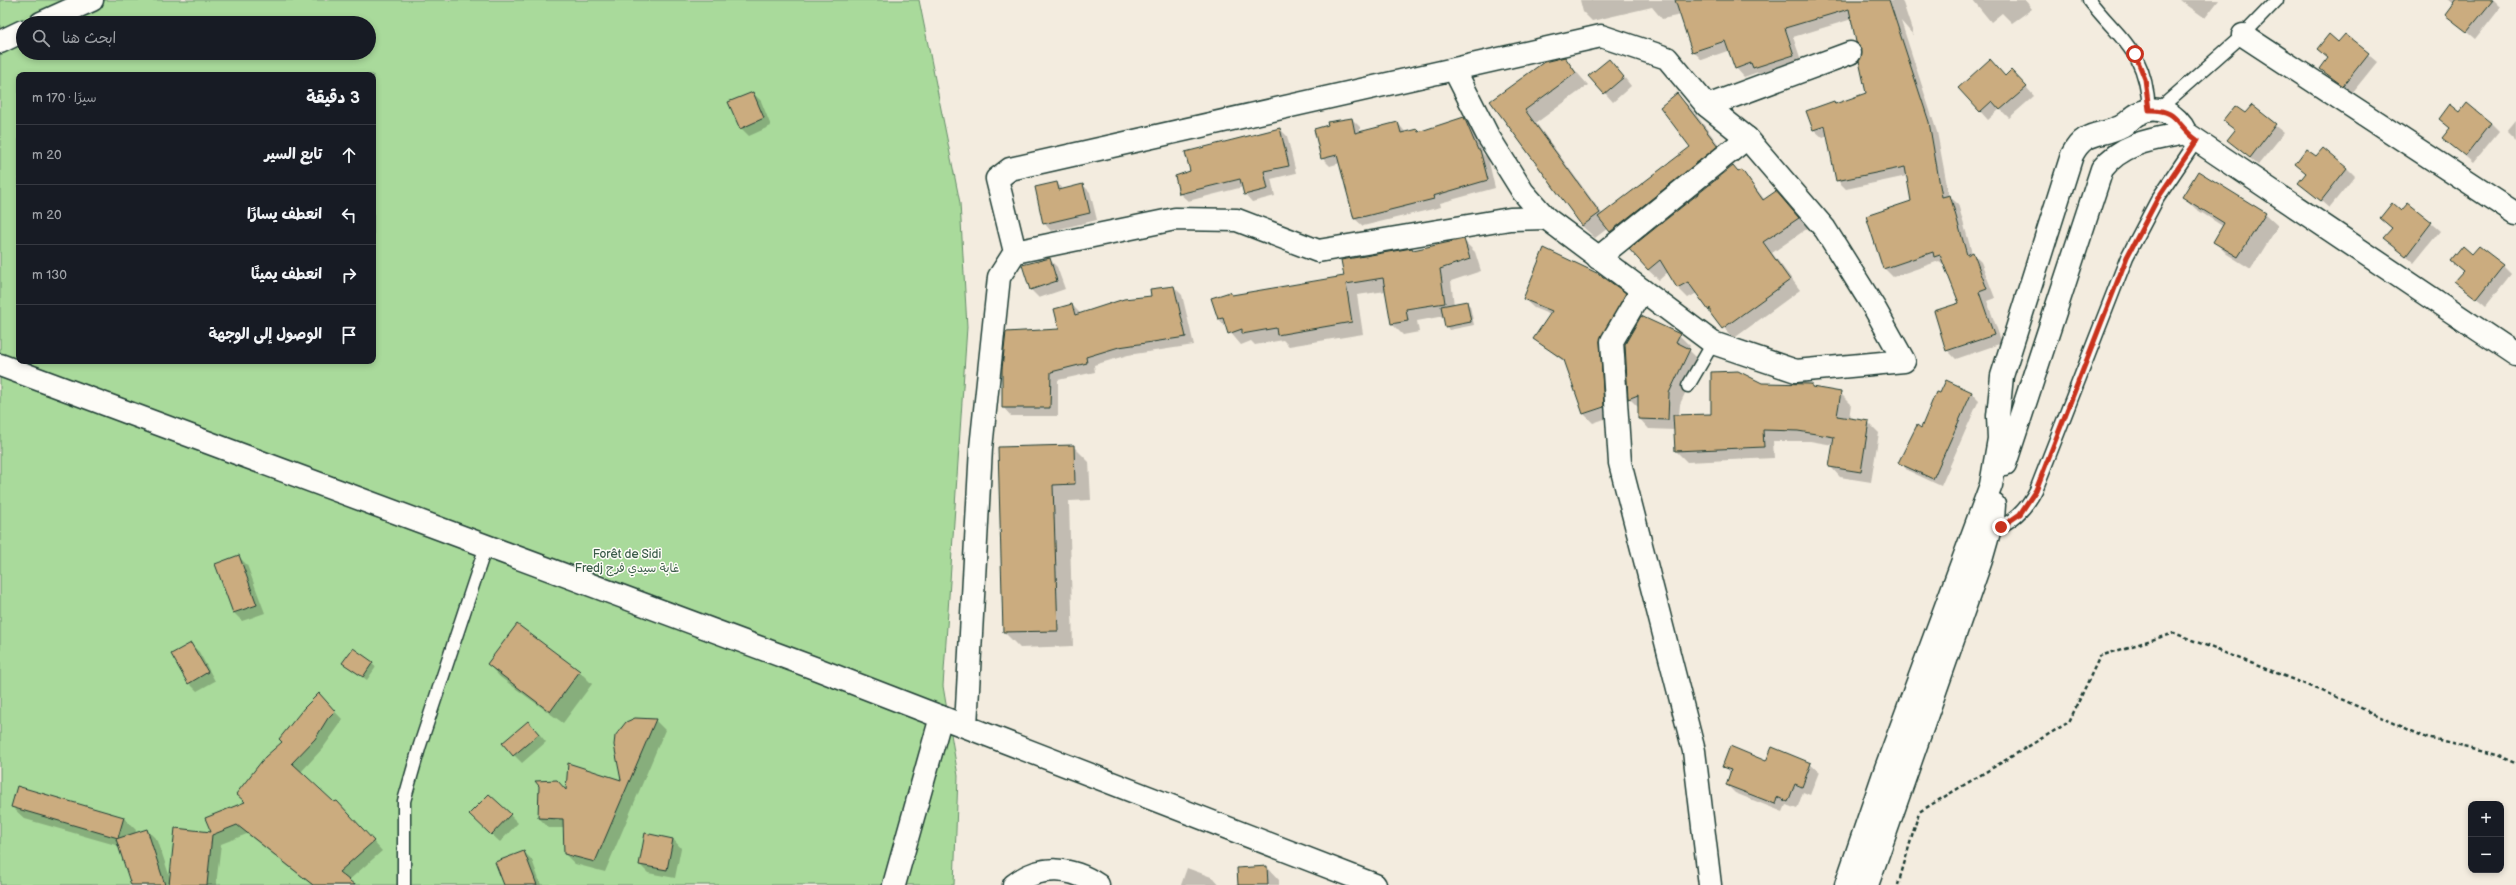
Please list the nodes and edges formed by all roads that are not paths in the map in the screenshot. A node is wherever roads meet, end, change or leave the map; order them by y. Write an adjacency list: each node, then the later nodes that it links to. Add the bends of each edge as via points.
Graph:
1 (92, 0): 4 (street)
2 (2089, 0): 11 (lane, via 2135,54)
3 (2277, 0): 6 (lane)
4 (57, 16)
5 (16, 34): 7 (street)
6 (2243, 35): 11 (lane); 14 (street)
7 (0, 42)
8 (1850, 53): 10 (street)
9 (1454, 69): 10 (street, via 1601,36 1667,58); 15 (street, via 1488,136 1519,186); 16 (street, via 1010,169 997,179)
10 (1707, 106): 13 (street)
11 (2154, 110): 12 (street, via 2176,117); 27 (street, via 2140,113 2120,127 2091,134 2076,147 2072,155 2002,376 1998,416 1999,439 1991,485)
12 (2191, 136): 20 (street); 23 (lane, via 2127,257 2036,490 2020,514); 23 (street, via 2130,146 2109,159 2102,169 2002,473)
13 (1747, 138): 17 (street); 19 (street, via 1825,229 1904,361 1796,372)
14 (2516, 214)
15 (1546, 218): 16 (street, via 1510,219 1318,251 1237,220 1175,219); 17 (street)
16 (1015, 252): 26 (street, via 999,277 982,448)
17 (1598, 258): 18 (street)
18 (1642, 290): 19 (street); 36 (street, via 1612,341 1620,463 1694,751)
19 (1713, 343): 22 (lane)
20 (2516, 355)
21 (0, 365): 24 (street)
22 (1688, 386)
23 (1990, 531): 28 (street)
24 (486, 546): 25 (street); 31 (lane, via 404,801)
25 (941, 717): 26 (street); 32 (street)
26 (966, 726): 35 (street)
27 (1886, 768): 28 (street); 29 (street)
28 (1906, 777): 30 (street)
29 (1867, 821): 30 (street); 37 (street)
30 (1888, 830): 38 (street)
31 (404, 885)
32 (894, 885)
33 (1014, 885): 34 (street, via 1027,876 1053,870 1078,873)
34 (1098, 885)
35 (1376, 885)
36 (1710, 885)
37 (1846, 885)
38 (1867, 885)

